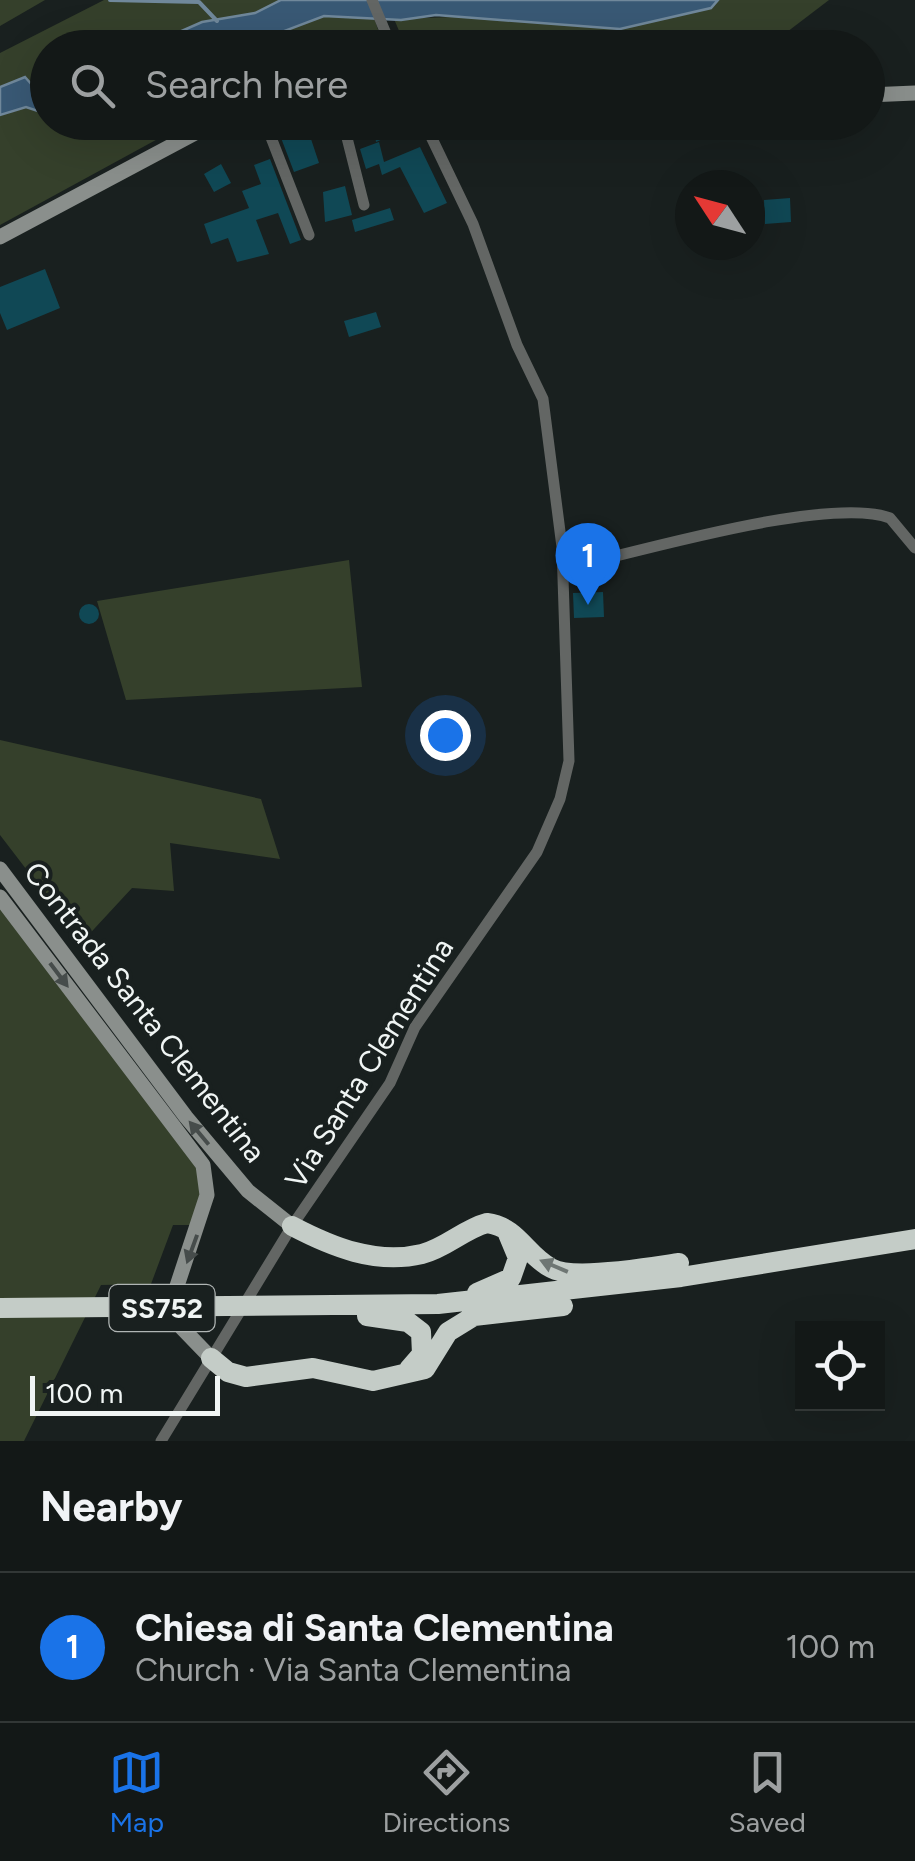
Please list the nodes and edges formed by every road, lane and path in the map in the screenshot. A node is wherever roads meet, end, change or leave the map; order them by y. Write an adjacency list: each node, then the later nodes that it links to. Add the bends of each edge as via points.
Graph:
1 (372, 0): 2 (street)
2 (384, 30)
3 (915, 92): 4 (street)
4 (885, 94)
5 (182, 140): 11 (street)
6 (272, 140): 10 (street)
7 (348, 140): 9 (street)
8 (433, 140): 13 (street, Via Santa Clementina, via 474,224 542,399)
9 (364, 205)
10 (309, 235)
11 (0, 237)
12 (915, 548): 13 (street, via 890,518 852,512 766,522)
13 (563, 569): 16 (street, Via Santa Clementina, via 572,732 560,800 537,852 415,1028 390,1083)
14 (0, 869): 16 (street, Contrada Santa Clementina, one-way to 14, via 248,1192 197,1130)
15 (0, 898): 24 (street, Contrada Santa Clementina, one-way to 24, via 202,1166 205,1206 176,1289 176,1312)
16 (292, 1226): 17 (highway, via 330,1246 387,1257 424,1254 477,1226); 24 (street, Via Santa Clementina)
17 (504, 1228): 19 (highway, one-way to 17, via 792,1246 570,1273 548,1267); 21 (highway, via 518,1258 511,1278)
18 (915, 1239): 19 (highway, SS752)
19 (858, 1249): 20 (highway, SS752)
20 (681, 1277): 21 (highway, SS752); 25 (highway, via 621,1296 474,1316 448,1332 425,1369)
21 (438, 1304): 22 (highway, SS752)
22 (324, 1307): 23 (highway, SS752); 25 (highway, via 417,1328 423,1337 420,1359)
23 (0, 1308)
24 (211, 1358): 25 (highway, via 246,1377 313,1368 373,1381); 26 (street, Via Santa Clementina)
25 (394, 1377)
26 (161, 1441)

